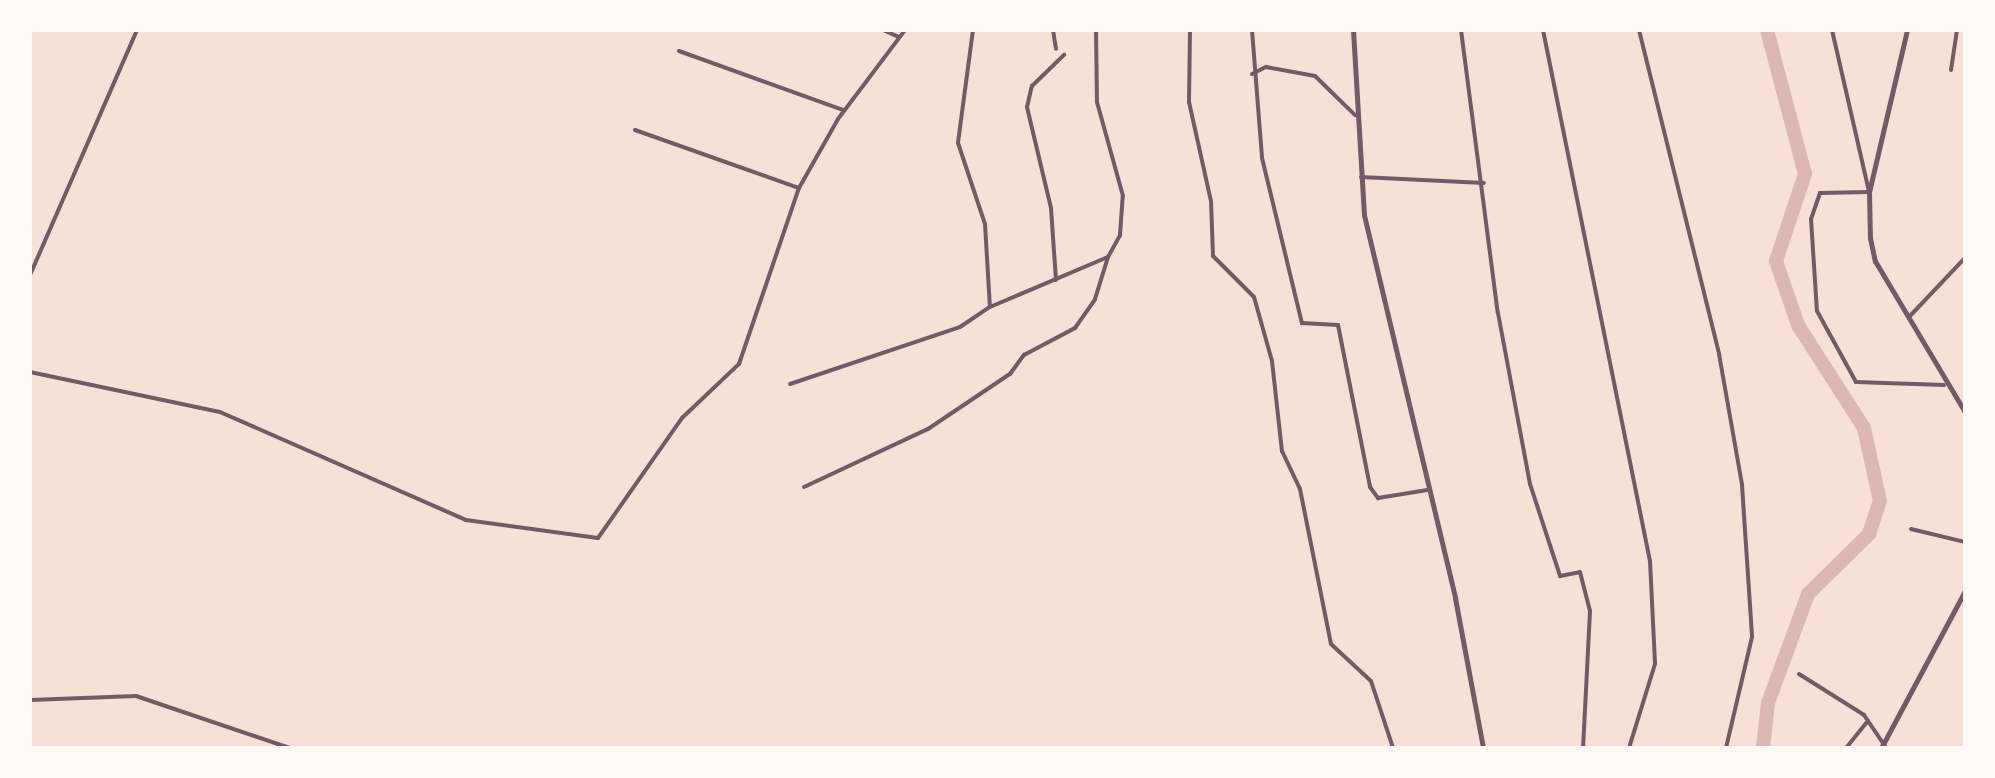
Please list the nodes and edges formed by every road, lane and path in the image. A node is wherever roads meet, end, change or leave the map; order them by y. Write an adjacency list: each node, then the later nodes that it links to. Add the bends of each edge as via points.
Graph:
1 (137, 30): 31 (street)
2 (883, 30): 16 (street)
3 (905, 30): 16 (street)
4 (973, 30): 33 (street, via 958,143 985,224)
5 (1053, 30): 17 (street)
6 (1096, 30): 29 (street, via 1097,102 1123,196 1120,235)
7 (1190, 30): 49 (street, via 1189,102 1211,201 1213,256 1254,297 1272,361 1282,451 1300,489 1331,644 1371,681)
8 (1252, 30): 21 (street)
9 (1353, 30): 23 (street)
10 (1461, 30): 26 (street)
11 (1543, 30): 52 (street, via 1650,561 1655,664)
12 (1639, 30): 53 (street, via 1719,354 1742,485 1752,637)
13 (1832, 30): 28 (street)
14 (1907, 30): 28 (street)
15 (1957, 30): 20 (street)
16 (900, 38): 22 (street)
17 (1056, 49)
18 (679, 51): 22 (street)
19 (1064, 55): 32 (street, via 1032,86 1027,107 1051,208)
20 (1951, 70)
21 (1252, 74): 23 (street, via 1266,67 1315,76); 40 (street, via 1262,158 1302,323 1338,325 1378,498)
22 (844, 110): 27 (street)
23 (1355, 115): 25 (street)
24 (635, 130): 27 (street)
25 (1361, 177): 26 (street); 40 (street)
26 (1484, 183): 51 (street, via 1530,484 1560,576 1580,572 1590,611)
27 (799, 188): 35 (street, via 739,364 682,418 598,538 466,520 220,412)
28 (1869, 192): 34 (street, via 1875,261); 37 (street, via 1820,193 1811,219 1821,322 1856,382)
29 (1108, 257): 32 (street); 39 (street, via 1075,328 1024,355 1010,374 928,429)
30 (1965, 258): 34 (street)
31 (30, 275)
32 (1056, 280): 33 (street)
33 (990, 307): 36 (street, via 960,327)
34 (1909, 317): 37 (street)
35 (30, 372)
36 (790, 384)
37 (1944, 385): 38 (street)
38 (1965, 412)
39 (804, 487)
40 (1427, 490): 50 (street)
41 (1911, 529): 42 (street)
42 (1965, 542)
43 (1965, 591): 47 (street)
44 (1799, 674): 46 (street, via 1839,693)
45 (30, 700): 48 (street, via 136,696)
46 (1868, 721): 47 (street); 54 (street)
47 (1884, 740): 55 (street)
48 (290, 748)
49 (1393, 748)
50 (1483, 748)
51 (1583, 748)
52 (1629, 748)
53 (1726, 748)
54 (1846, 748)
55 (1883, 748)

